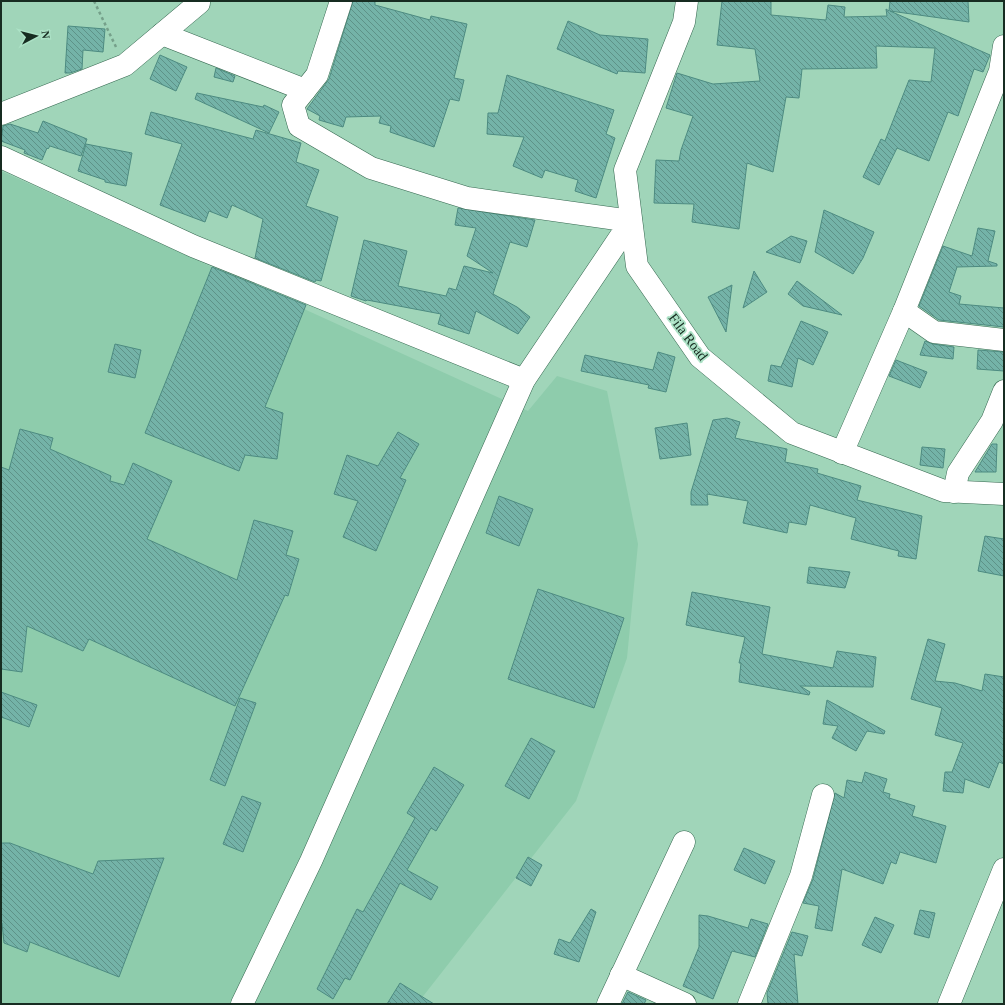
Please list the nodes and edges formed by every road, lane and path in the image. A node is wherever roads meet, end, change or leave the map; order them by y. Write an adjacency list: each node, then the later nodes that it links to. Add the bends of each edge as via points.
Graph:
1 (94, 1): 7 (path)
2 (199, 1): 5 (street, via 199,4)
3 (341, 1): 8 (street, via 317,75)
4 (687, 1): 11 (street, Fila Road, via 684,22 625,170)
5 (162, 34): 7 (street); 8 (street)
6 (1004, 46): 12 (street, via 1000,71)
7 (125, 65): 9 (street)
8 (305, 90): 11 (street, via 293,105 299,126 371,168 467,198)
9 (1, 114)
10 (1, 157): 14 (street, via 193,246)
11 (631, 221): 14 (street); 16 (street, Fila Road, via 636,266 700,357 792,434)
12 (904, 311): 13 (street, via 934,332); 16 (street)
13 (1004, 340)
14 (524, 380): 23 (street, via 311,861)
15 (1004, 391): 17 (street, via 992,421 958,473)
16 (842, 453): 17 (street, Fila Road, via 944,491)
17 (954, 492): 18 (street, Fila Road)
18 (1004, 494)
19 (822, 795): 26 (street, via 801,876)
20 (684, 842): 22 (street)
21 (1004, 869): 27 (street)
22 (621, 975): 24 (street); 25 (street)
23 (242, 1004)
24 (608, 1004)
25 (686, 1004)
26 (748, 1004)
27 (949, 1004)

